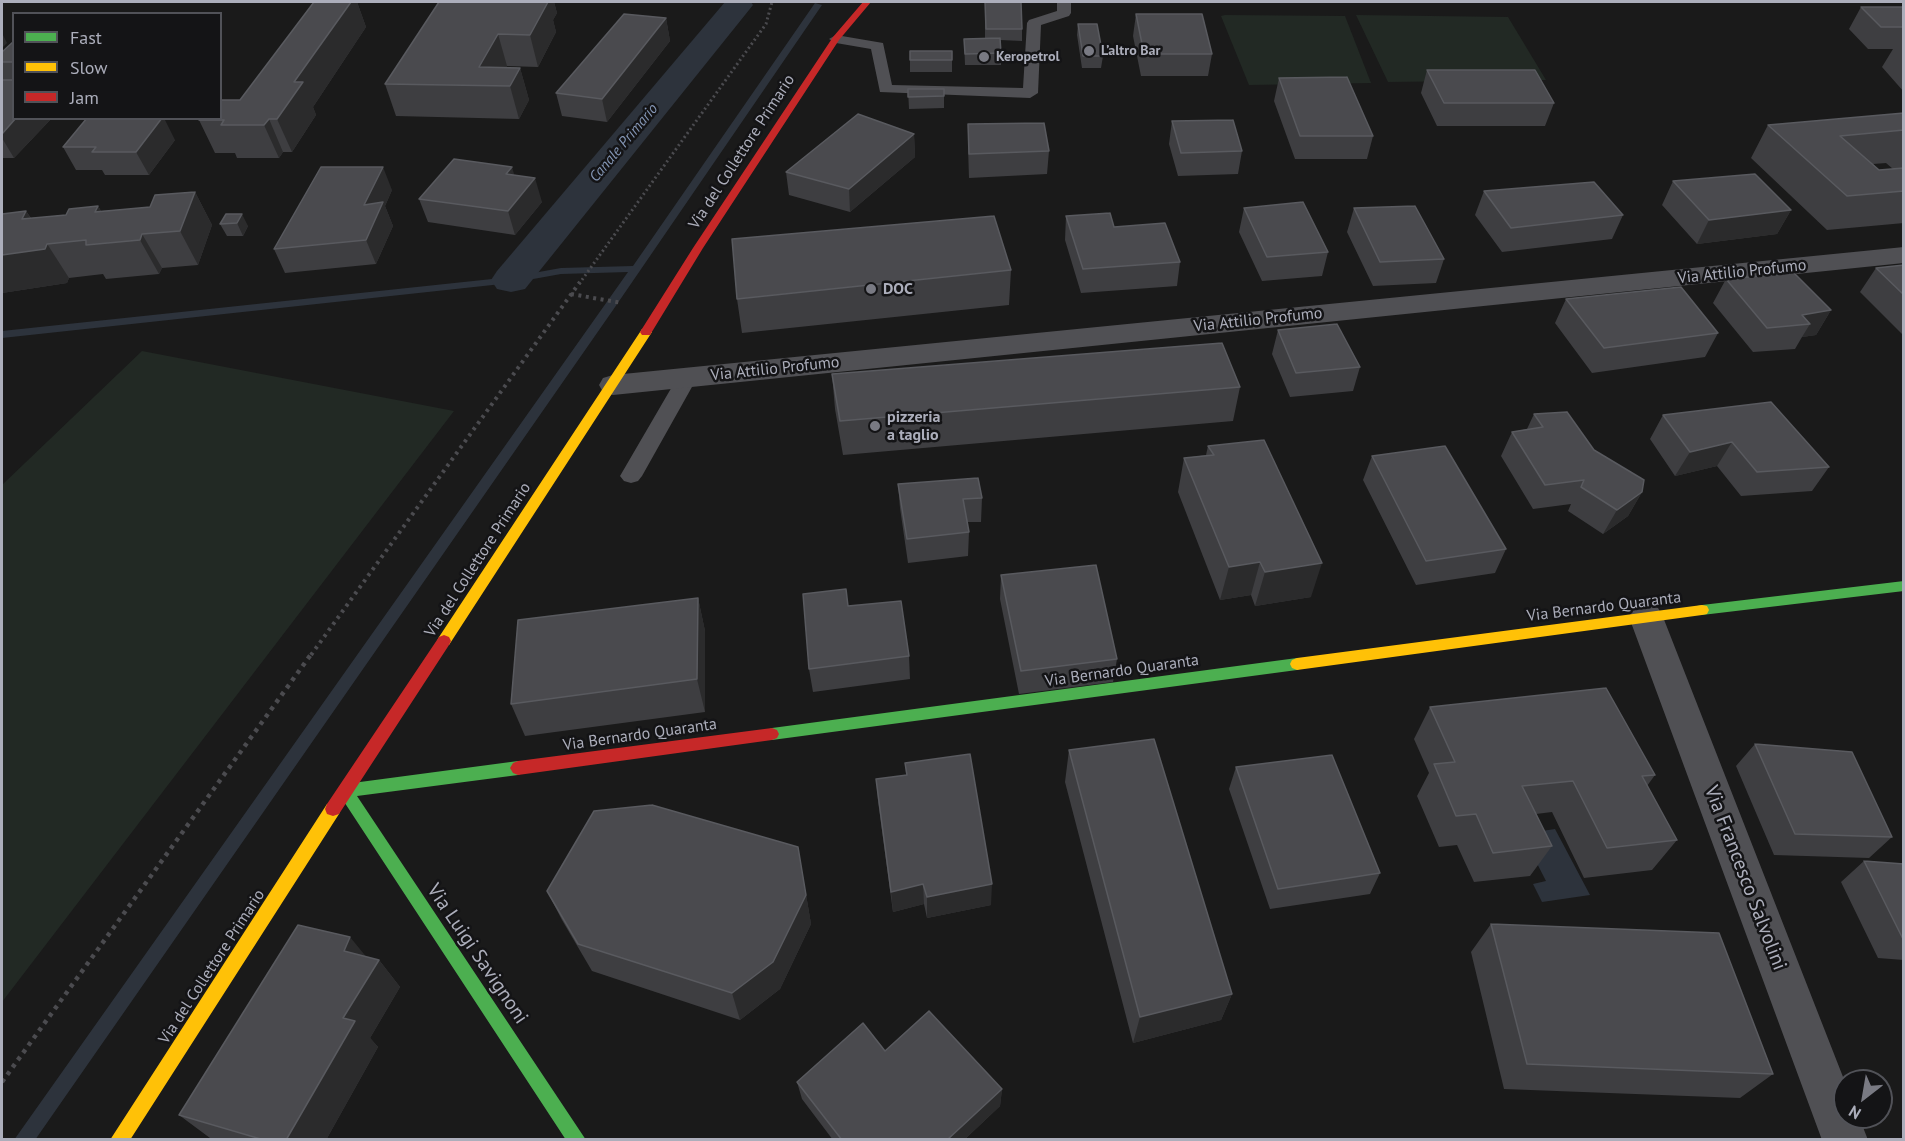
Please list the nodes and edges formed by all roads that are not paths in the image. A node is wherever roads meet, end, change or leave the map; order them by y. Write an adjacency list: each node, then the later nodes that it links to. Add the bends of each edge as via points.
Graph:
1 (867, 2): 3 (street, Via del Collettore Primario)
2 (1064, 2): 3 (lane, via 1065,13 1034,22 1030,93 885,89 878,46)
3 (836, 39): 6 (street, Via del Collettore Primario)
4 (1904, 255): 5 (street, Via Attilio Profumo)
5 (687, 378): 6 (street, Via Attilio Profumo); 7 (lane)
6 (613, 385): 10 (street, Via del Collettore Primario)
7 (630, 476)
8 (1904, 586): 9 (street, Via Bernardo Quaranta)
9 (1646, 617): 10 (street, Via Bernardo Quaranta); 13 (street, Via Francesco Salvolini)
10 (345, 791): 11 (street, Via del Collettore Primario); 12 (street, Via Luigi Savignoni)
11 (119, 1140)
12 (577, 1140)
13 (1845, 1140)

